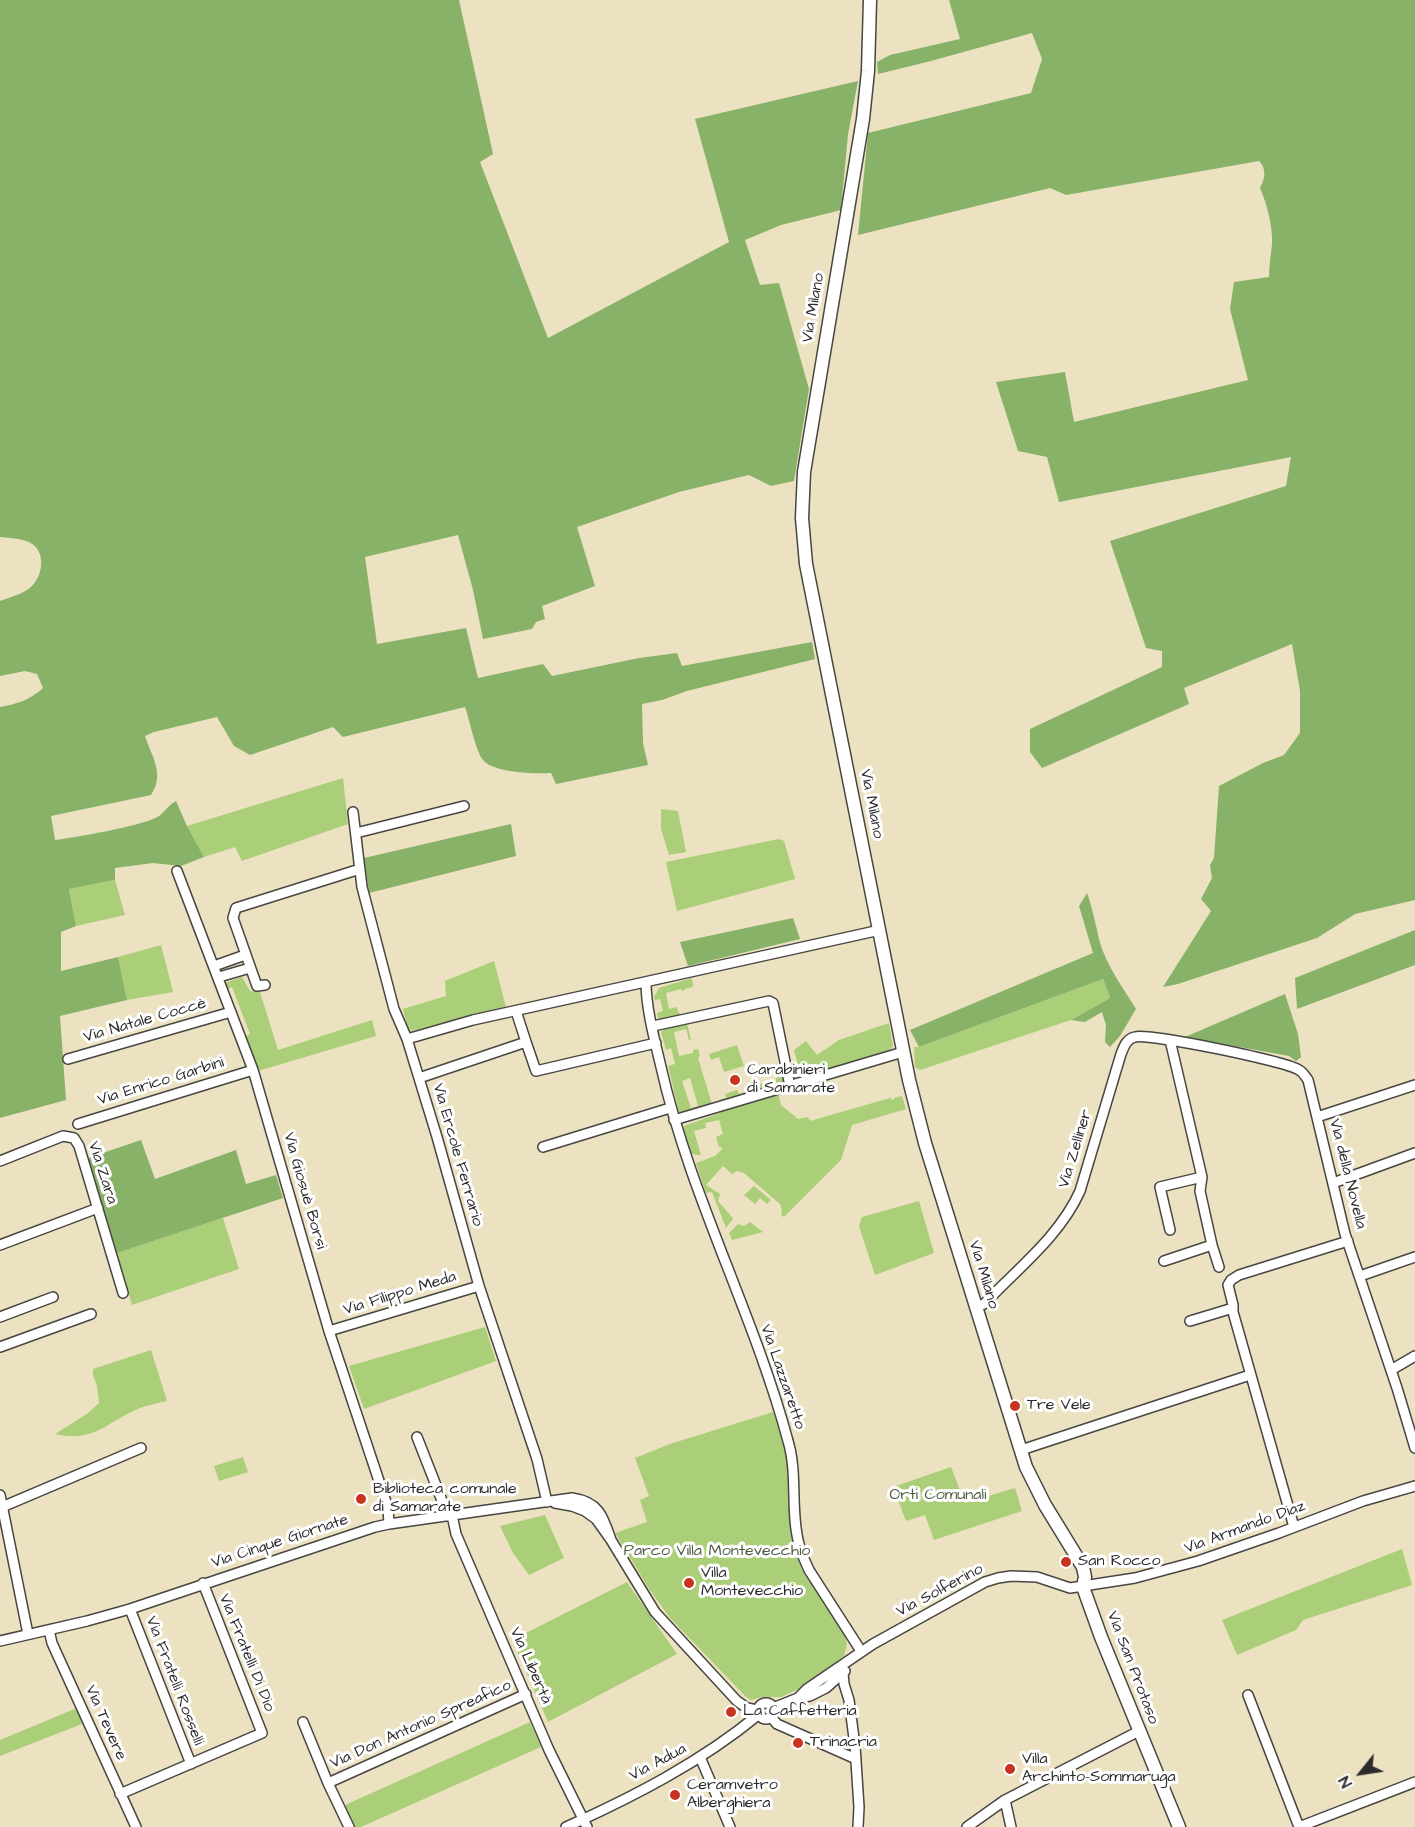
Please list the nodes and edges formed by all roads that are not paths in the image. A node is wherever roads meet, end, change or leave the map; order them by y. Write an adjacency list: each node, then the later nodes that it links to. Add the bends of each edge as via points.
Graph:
1 (870, 0): 7 (street, Via Milano, via 866,95 806,457 802,518 808,573)
2 (464, 806): 4 (street)
3 (353, 812): 4 (street, Via Ercole Ferrario)
4 (356, 833): 5 (street, Via Ercole Ferrario)
5 (360, 869): 8 (street, via 236,908 233,918); 18 (street, Via Ercole Ferrario, via 394,1009)
6 (177, 871): 9 (street, Via Giosuè Borsi)
7 (880, 930): 12 (street); 22 (street, Via Milano)
8 (245, 956): 9 (street); 10 (street)
9 (214, 966): 11 (street, Via Giosuè Borsi)
10 (250, 968): 11 (street); 13 (street, via 257,986)
11 (219, 977): 15 (street, Via Giosuè Borsi)
12 (646, 982): 14 (street); 16 (street, Via Lazzaretto)
13 (265, 986)
14 (516, 1011): 18 (street); 20 (street)
15 (231, 1012): 23 (street, Via Natale Coccè); 24 (street, Via Giosuè Borsi)
16 (653, 1026): 21 (street, Via Lazzaretto); 27 (street, via 769,1001 773,1003)
17 (1134, 1037): 19 (street, Via della Novella); 49 (street, Via Zelliner, via 1126,1042 1121,1054 1072,1207 1037,1250 984,1304)
18 (407, 1039): 25 (street, Via Ercole Ferrario)
19 (1170, 1040): 29 (street, Via della Novella, via 1298,1069 1308,1080); 35 (street)
20 (526, 1042): 21 (street, via 536,1071); 25 (street)
21 (656, 1043): 28 (street, Via Lazzaretto)
22 (903, 1052): 27 (street); 49 (street, Via Milano, via 925,1143)
23 (68, 1059)
24 (253, 1070): 31 (street, Via Enrico Garbini); 54 (street, Via Giosuè Borsi)
25 (419, 1078): 46 (street, Via Ercole Ferrario)
26 (1415, 1085): 29 (street)
27 (790, 1086): 30 (street)
28 (670, 1108): 30 (street, Via Lazzaretto); 32 (street)
29 (1317, 1117): 36 (street, Via della Novella)
30 (674, 1120): 76 (street, Via Lazzaretto, via 789,1442 798,1542 809,1570)
31 (78, 1124)
32 (543, 1147)
33 (1415, 1153): 36 (street)
34 (0, 1161): 37 (street, Via Zara, via 63,1136 74,1138 80,1146)
35 (1202, 1177): 38 (street, via 1160,1187); 41 (street, via 1200,1191)
36 (1333, 1183): 39 (street, Via della Novella)
37 (98, 1208): 40 (street); 47 (street, Via Zara)
38 (1170, 1230)
39 (1347, 1241): 45 (street, Via della Novella); 50 (street, via 1239,1275 1228,1285)
40 (0, 1245)
41 (1212, 1245): 43 (street); 44 (street)
42 (1415, 1257): 45 (street)
43 (1164, 1261)
44 (1219, 1267)
45 (1360, 1276): 57 (street, Via della Novella)
46 (479, 1286): 54 (street, Via Filippo Meda); 65 (street, Via Ercole Ferrario, via 537,1459)
47 (123, 1293)
48 (53, 1297): 52 (street)
49 (975, 1307): 62 (street, Via Milano)
50 (1233, 1308): 53 (street); 58 (street)
51 (91, 1314): 55 (street)
52 (0, 1317)
53 (1190, 1322)
54 (329, 1331): 68 (street, Via Giosuè Borsi, via 388,1508)
55 (0, 1347)
56 (1415, 1356): 57 (street)
57 (1391, 1370): 61 (street, Via della Novella)
58 (1250, 1375): 62 (street); 69 (street)
59 (417, 1437): 67 (street, Via Libertà)
60 (141, 1448): 66 (street)
61 (1415, 1448)
62 (1021, 1450): 71 (street, Via Milano, via 1035,1486 1083,1567)
63 (1415, 1486): 69 (street, Via Armando Diaz)
64 (0, 1495): 66 (street)
65 (547, 1502): 67 (street, Via Cinque Giornate); 85 (street, Via Cinque Giornate, via 572,1498 597,1508 611,1540 655,1612 737,1701)
66 (2, 1507): 74 (street)
67 (450, 1516): 68 (street, Via Cinque Giornate); 81 (street, Via Libertà)
68 (389, 1524): 70 (street, Via Cinque Giornate)
69 (1294, 1527): 71 (street, Via Armando Diaz, via 1176,1569)
70 (203, 1583): 72 (street, Via Cinque Giornate); 91 (street, Via Fratelli Di Dio, via 262,1733)
71 (1083, 1587): 76 (street, Via Solferino, via 1070,1588 1037,1577 998,1578 971,1588); 88 (street, Via San Protaso)
72 (130, 1609): 73 (street, Via Cinque Giornate); 91 (street, Via Fratelli Rosselli)
73 (49, 1630): 74 (street, Via Cinque Giornate); 94 (street, Via Tevere)
74 (28, 1634): 75 (street, Via Cinque Giornate)
75 (0, 1641)
76 (861, 1651): 77 (street, Via Solferino)
77 (853, 1659): 78 (street, Via Solferino); 79 (street, Via Solferino)
78 (843, 1673): 80 (street, Via Solferino); 84 (street)
79 (819, 1681): 80 (street); 83 (street, Via Solferino)
80 (830, 1685): 83 (street, Via Solferino); 84 (street)
81 (526, 1694): 93 (street, Via Don Antonio Spreafico); 96 (street, Via Libertà)
82 (1248, 1695): 105 (street)
83 (798, 1698): 86 (street, Via Solferino)
84 (849, 1700): 90 (street)
85 (758, 1713): 86 (street, Via Cinque Giornate, via 764,1719); 86 (street, Via Solferino, via 761,1704 768,1703); 89 (street, Via Adua)
86 (772, 1713): 90 (street, via 777,1724)
87 (303, 1722): 93 (street, Via Don Antonio Spreafico)
88 (1138, 1731): 95 (street); 104 (street, Via San Protaso)
89 (700, 1757): 96 (street, Via Adua); 100 (street)
90 (856, 1759): 101 (street)
91 (191, 1764): 94 (street)
92 (1415, 1782): 105 (street)
93 (327, 1783): 98 (street, Via Don Antonio Spreafico)
94 (120, 1794): 97 (street, Via Tevere)
95 (1005, 1800): 102 (street); 103 (street)
96 (585, 1823): 99 (street, Via Adua)
97 (136, 1827)
98 (349, 1827)
99 (566, 1827)
100 (730, 1827)
101 (858, 1827)
102 (967, 1827)
103 (1011, 1827)
104 (1179, 1827)
105 (1299, 1827)

